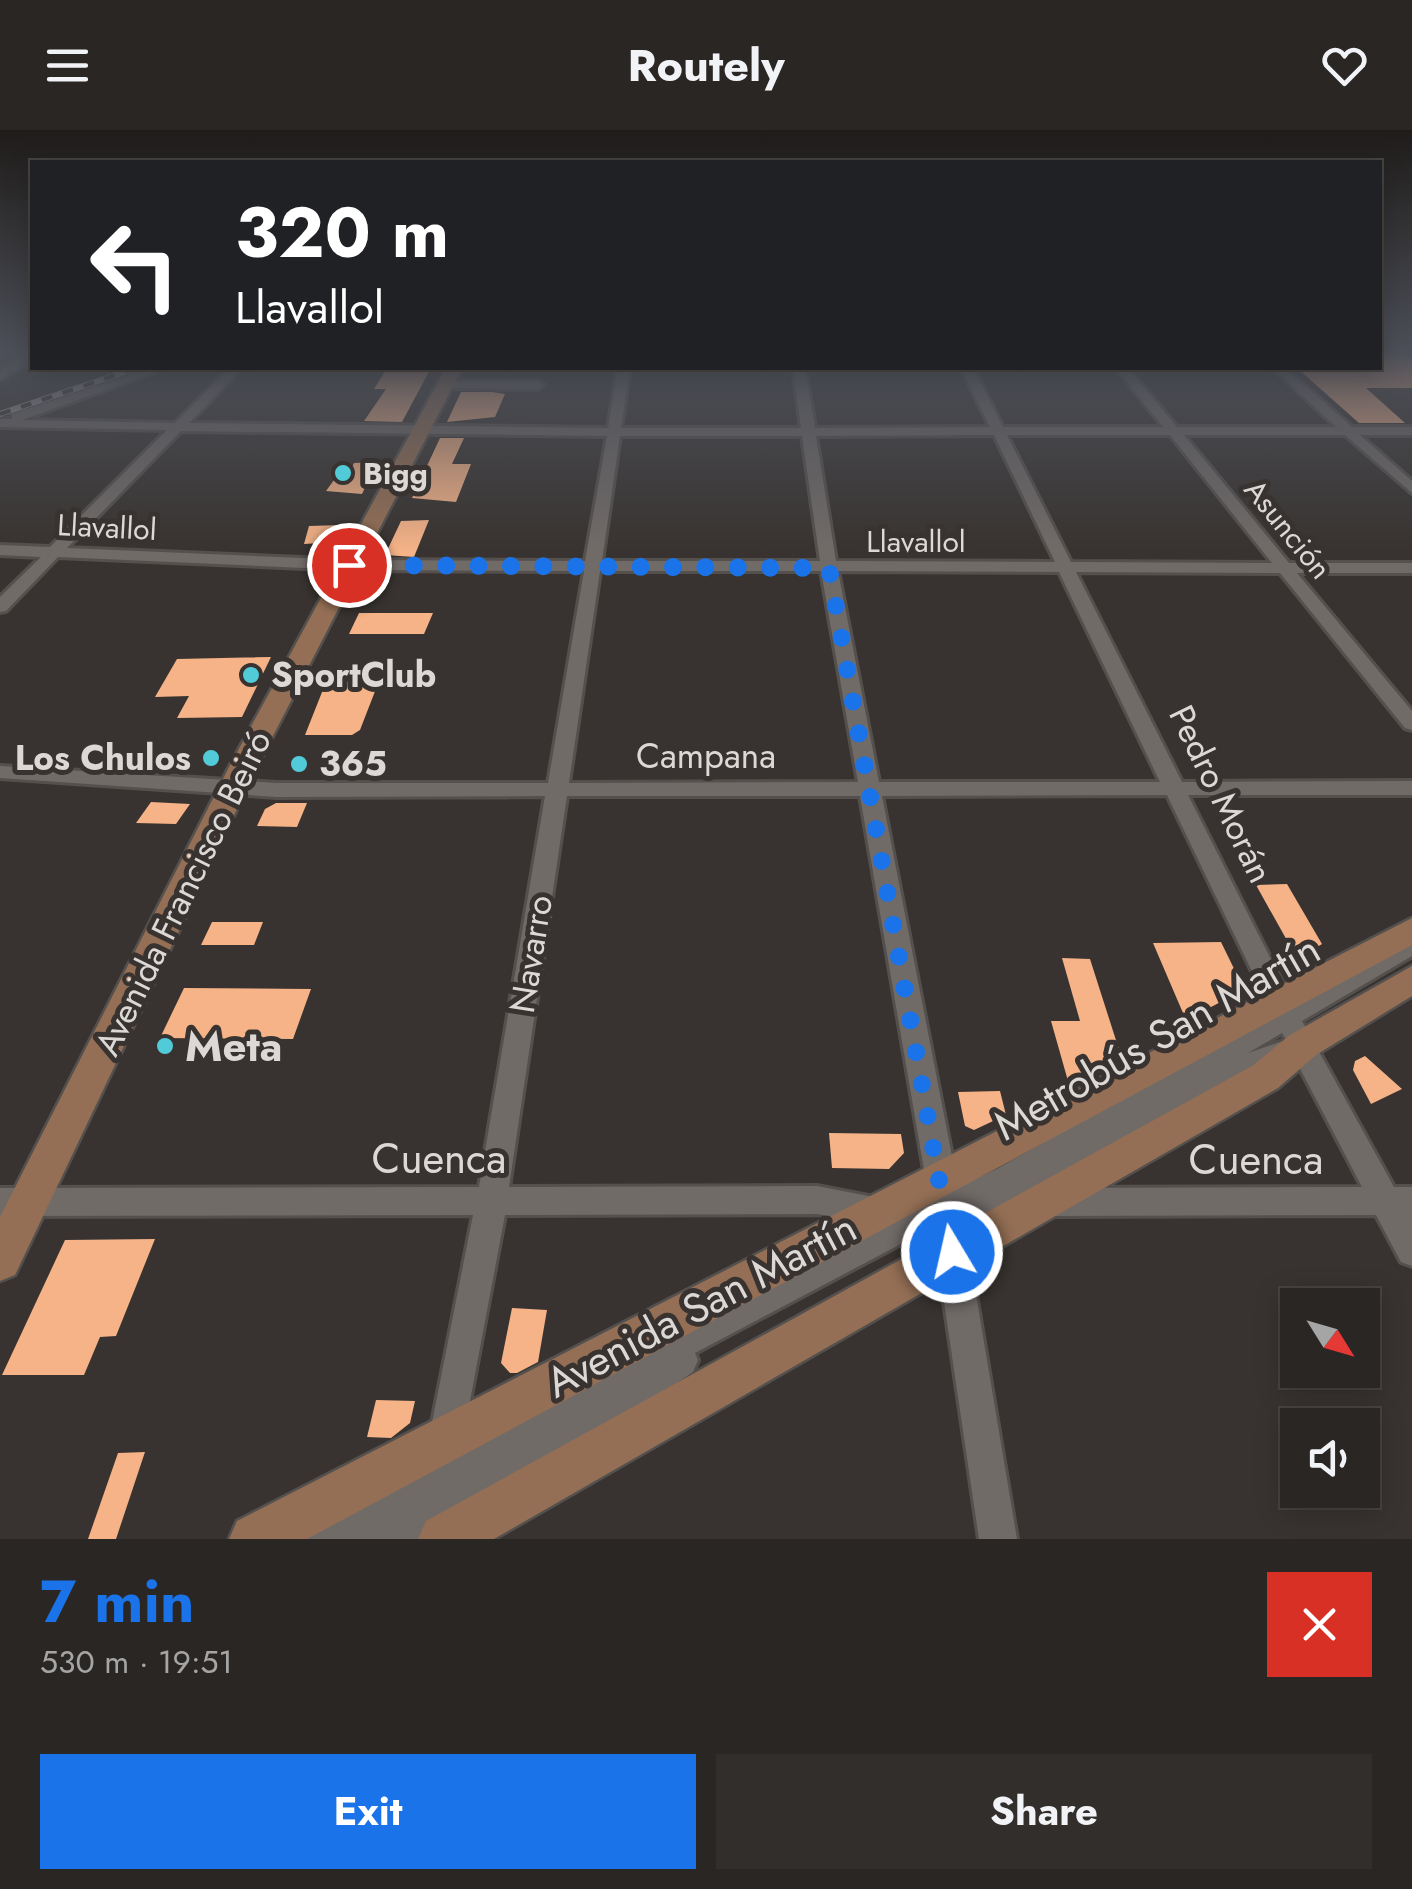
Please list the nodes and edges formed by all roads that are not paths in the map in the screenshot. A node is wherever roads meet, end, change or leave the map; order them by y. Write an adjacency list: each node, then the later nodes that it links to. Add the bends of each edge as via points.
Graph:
1 (183, 420): 9 (street)
2 (427, 420): 12 (main road, Avenida Francisco Beiró)
3 (616, 420): 13 (street, Navarro)
4 (807, 420): 14 (street)
5 (993, 420): 16 (street, Pedro Morán)
6 (1165, 420): 15 (street, Asunción)
7 (1335, 420): 10 (street)
8 (0, 423): 9 (street)
9 (177, 426): 12 (street); 19 (street)
10 (1347, 431): 11 (street); 15 (street); 17 (street)
11 (1412, 431)
12 (421, 432): 13 (street); 20 (main road, Avenida Francisco Beiró)
13 (614, 432): 14 (street); 21 (street, Navarro)
14 (809, 432): 16 (street); 22 (street)
15 (1175, 432): 16 (street); 23 (street, Asunción)
16 (1000, 433): 25 (street, Pedro Morán)
17 (1412, 489)
18 (0, 550): 19 (street, Llavallol)
19 (54, 552): 20 (street, Llavallol); 26 (street)
20 (349, 565): 21 (street, Llavallol); 31 (main road, Avenida Francisco Beiró)
21 (594, 566): 22 (street, Llavallol); 29 (street, Navarro)
22 (829, 568): 25 (street, Llavallol); 32 (street)
23 (1282, 568): 24 (street, Llavallol); 25 (street, Llavallol); 27 (street, Asunción)
24 (1412, 568)
25 (1070, 569): 33 (street, Pedro Morán)
26 (0, 607)
27 (1412, 724)
28 (0, 772): 31 (street, Campana)
29 (558, 787): 31 (street, Campana); 32 (street, Campana); 38 (street, Navarro)
30 (1412, 788): 33 (street, Campana)
31 (235, 789): 40 (main road, Avenida Francisco Beiró)
32 (869, 789): 33 (street, Campana); 43 (street)
33 (1178, 789): 37 (street, Pedro Morán)
34 (1412, 930): 37 (main road, Avenida San Martín)
35 (1412, 944): 37 (street, Metrobús San Martín)
36 (1412, 979): 37 (main road, Avenida San Martín)
37 (1289, 1019): 39 (street, Pedro Morán); 41 (main road, Avenida San Martín, via 1264,1077); 43 (main road, Avenida San Martín); 43 (street, Metrobús San Martín, via 1254,1062 999,1202)
38 (492, 1200): 40 (street, Cuenca); 42 (street, Cuenca, via 817,1200); 46 (street, Navarro)
39 (1400, 1201): 41 (street, Cuenca); 44 (street, Pedro Morán)
40 (15, 1202): 45 (main road, Avenida Francisco Beiró)
41 (1041, 1202): 43 (main road, Avenida San Martín)
42 (878, 1210): 43 (main road, Avenida San Martín); 46 (main road, Avenida San Martín)
43 (946, 1215): 46 (street, Metrobús San Martín, via 901,1226); 47 (main road, Avenida San Martín); 51 (street)
44 (1412, 1251)
45 (0, 1261)
46 (444, 1453): 47 (street, Navarro); 48 (main road, Avenida San Martín); 49 (street, Metrobús San Martín)
47 (439, 1529): 50 (street)
48 (255, 1539)
49 (310, 1539)
50 (372, 1539)
51 (998, 1539)

